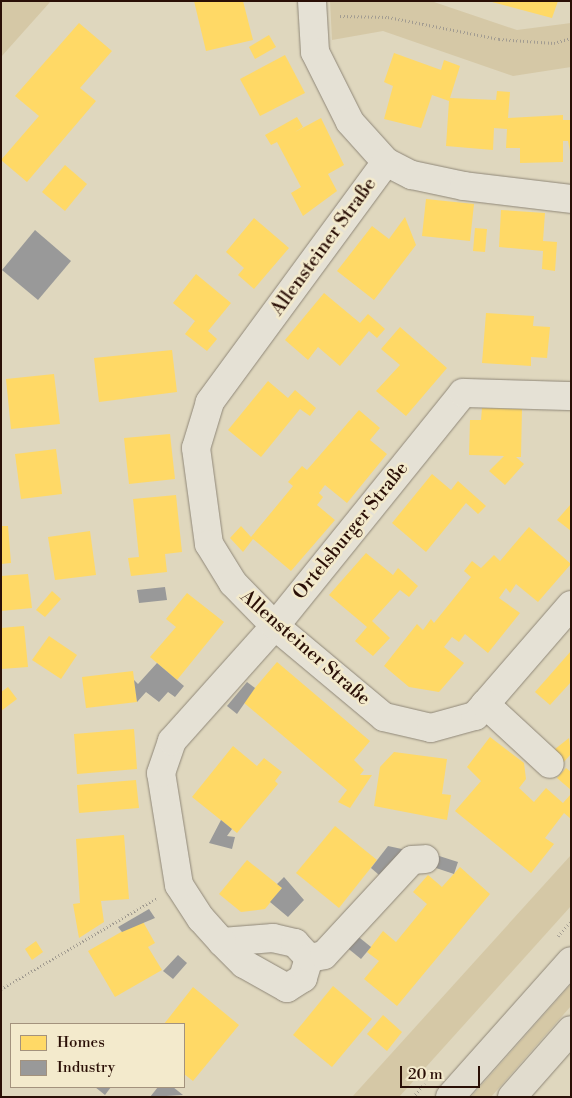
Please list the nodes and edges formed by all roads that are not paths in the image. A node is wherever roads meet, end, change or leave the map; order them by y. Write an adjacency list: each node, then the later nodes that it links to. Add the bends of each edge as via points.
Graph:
1 (312, 8): 2 (street, via 315,52 350,122)
2 (386, 162): 3 (street, via 412,175 464,186); 6 (street, Allensteiner Straße, via 210,402 196,448 209,544 233,584)
3 (571, 199)
4 (571, 396): 6 (street, Ortelsburger Straße, via 463,393)
5 (571, 605): 7 (street, Allensteiner Straße)
6 (275, 626): 7 (street, Allensteiner Straße, via 384,717 431,728 475,716); 10 (street, Ortelsburger Straße, via 172,741 161,773 179,885)
7 (485, 704): 8 (street)
8 (550, 764)
9 (424, 859): 11 (street, via 412,860 324,954)
10 (222, 942): 11 (street, via 273,938 295,943); 11 (street, Ortelsburger Straße, via 244,964 287,988 303,978)
11 (309, 958)
12 (571, 961): 14 (main road)
13 (571, 1030): 15 (main road)
14 (450, 1097)
15 (512, 1097)

